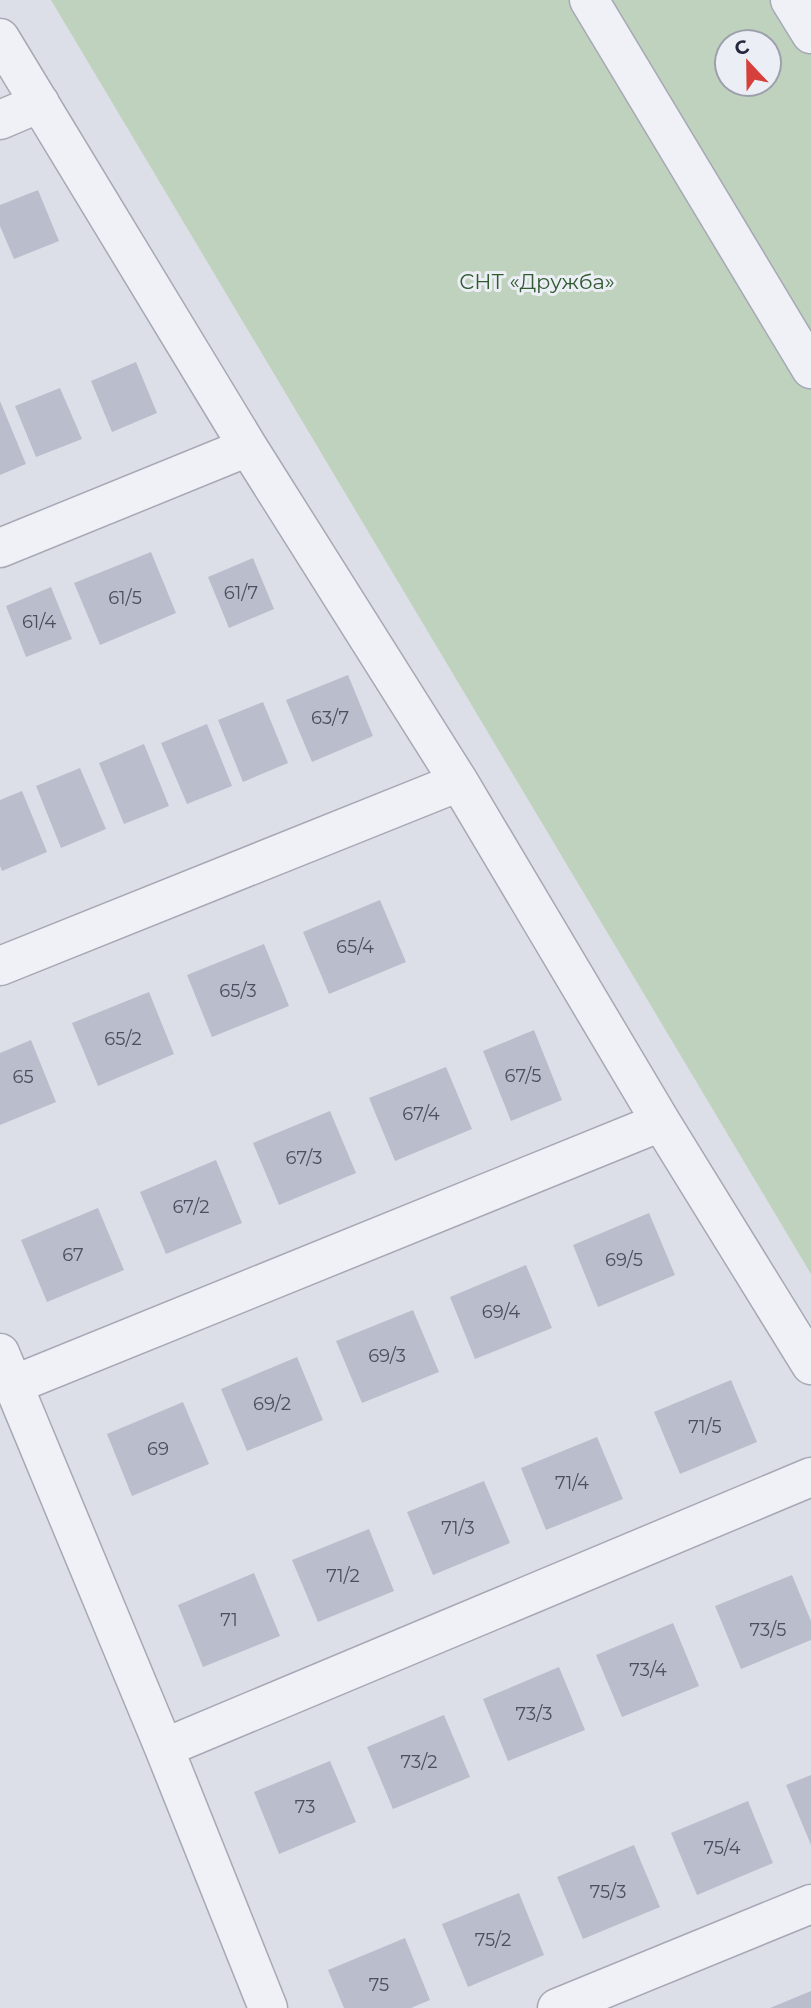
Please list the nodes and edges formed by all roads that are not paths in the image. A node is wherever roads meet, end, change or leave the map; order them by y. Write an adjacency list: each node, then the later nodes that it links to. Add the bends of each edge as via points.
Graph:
1 (589, 0): 7 (street)
2 (790, 0): 3 (street)
3 (811, 34)
4 (0, 38): 5 (street)
5 (40, 103): 6 (street); 8 (street)
6 (0, 120)
7 (809, 361)
8 (248, 447): 9 (street); 10 (street)
9 (0, 548)
10 (458, 782): 11 (street); 12 (street)
11 (0, 966)
12 (661, 1122): 13 (street); 14 (street)
13 (811, 1365)
14 (6, 1369): 16 (street)
15 (811, 1477): 16 (street)
16 (164, 1748): 18 (street)
17 (811, 1904): 19 (street)
18 (268, 2008)
19 (558, 2008)

